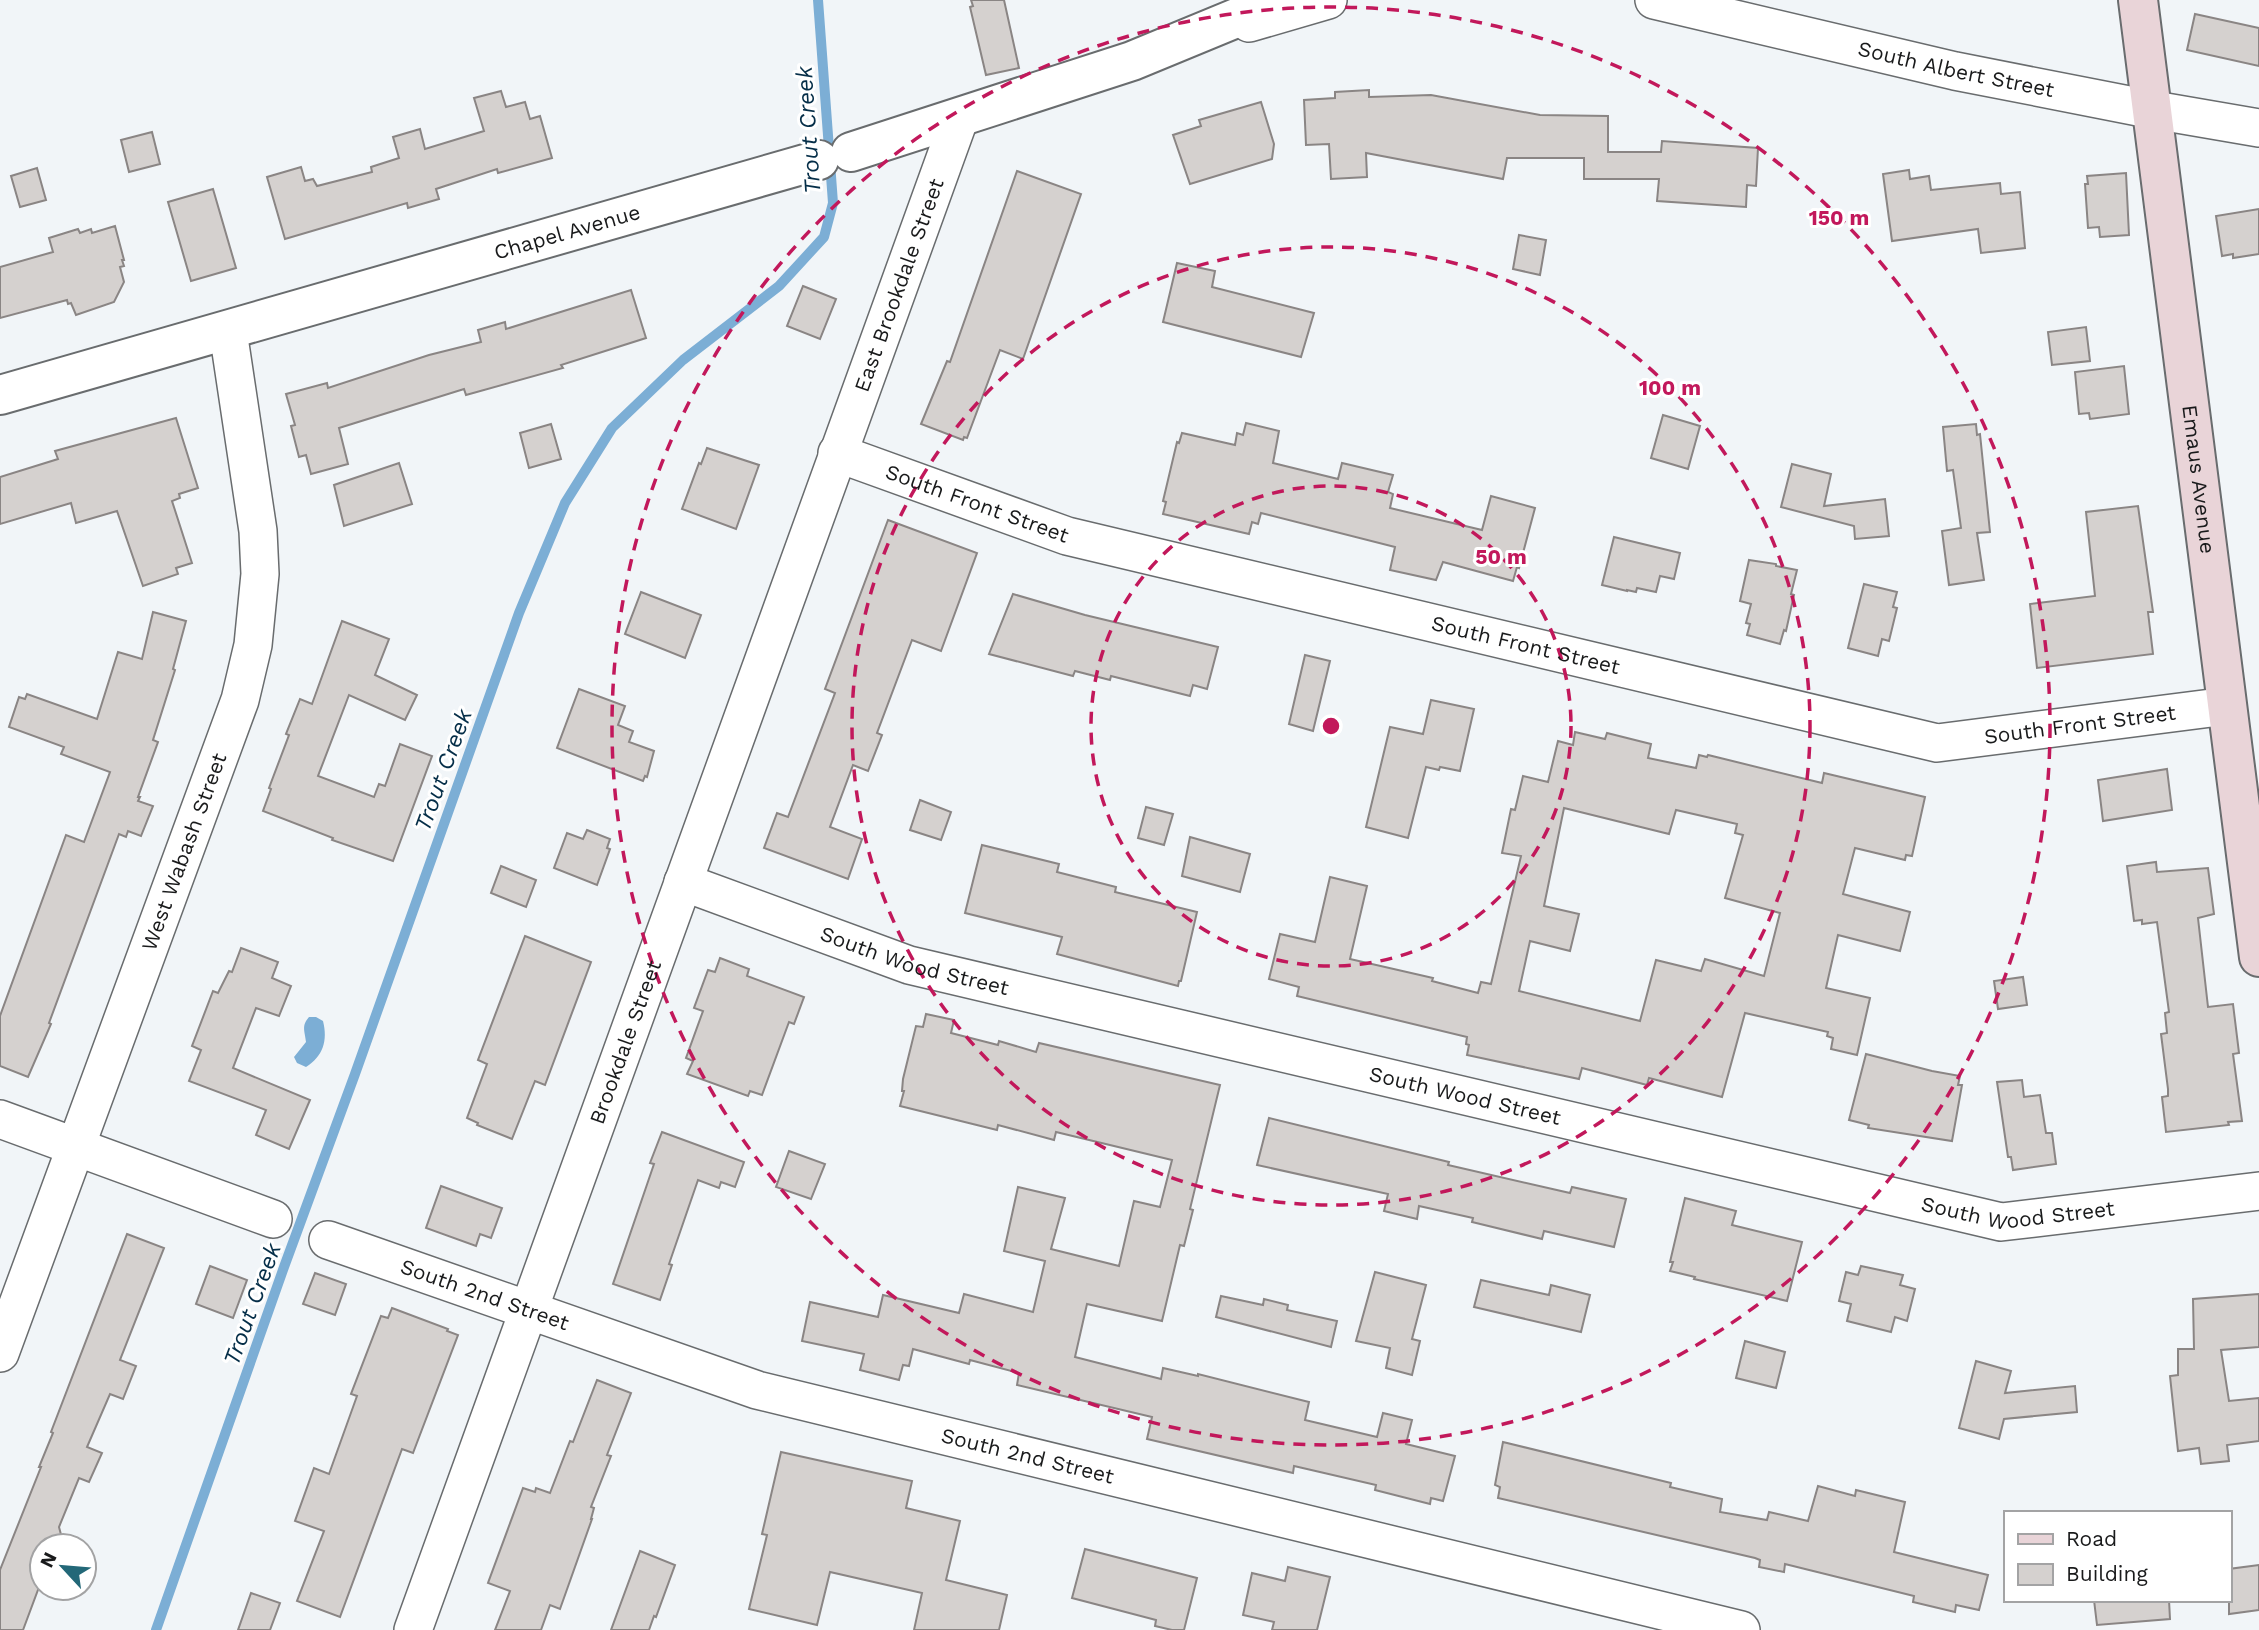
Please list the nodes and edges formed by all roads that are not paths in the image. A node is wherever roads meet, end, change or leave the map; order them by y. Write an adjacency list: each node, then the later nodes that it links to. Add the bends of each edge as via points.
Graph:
1 (1280, 0): 5 (street, Chapel Avenue)
2 (1328, 0): 5 (street, Chapel Avenue)
3 (1654, 0): 6 (street, South Albert Street, via 1955,71)
4 (2138, 0): 6 (main road, Emaus Avenue)
5 (1132, 61): 7 (street, Chapel Avenue)
6 (2154, 110): 8 (street, South Albert Street); 12 (main road, Emaus Avenue)
7 (960, 117): 9 (street, Chapel Avenue); 11 (street, East Brookdale Street)
8 (2259, 128)
9 (228, 331): 10 (street, Chapel Avenue); 16 (street, West Wabash Street, via 258,530 260,573 253,645 240,700)
10 (0, 396)
11 (837, 453): 12 (street, South Front Street, via 1067,536 1937,743); 13 (street, Brookdale Street)
12 (2227, 706): 14 (main road, Emaus Avenue)
13 (683, 882): 17 (street, South Wood Street, via 909,965 2001,1222); 20 (street, Brookdale Street)
14 (2259, 957)
15 (0, 1119): 16 (street)
16 (75, 1146): 18 (street); 21 (street, West Wabash Street)
17 (2259, 1191)
18 (273, 1219)
19 (328, 1240): 20 (street, South 2nd Street)
20 (529, 1310): 22 (street, Brookdale Street); 23 (street, South 2nd Street, via 757,1390)
21 (0, 1353)
22 (413, 1630)
23 (1741, 1630)

